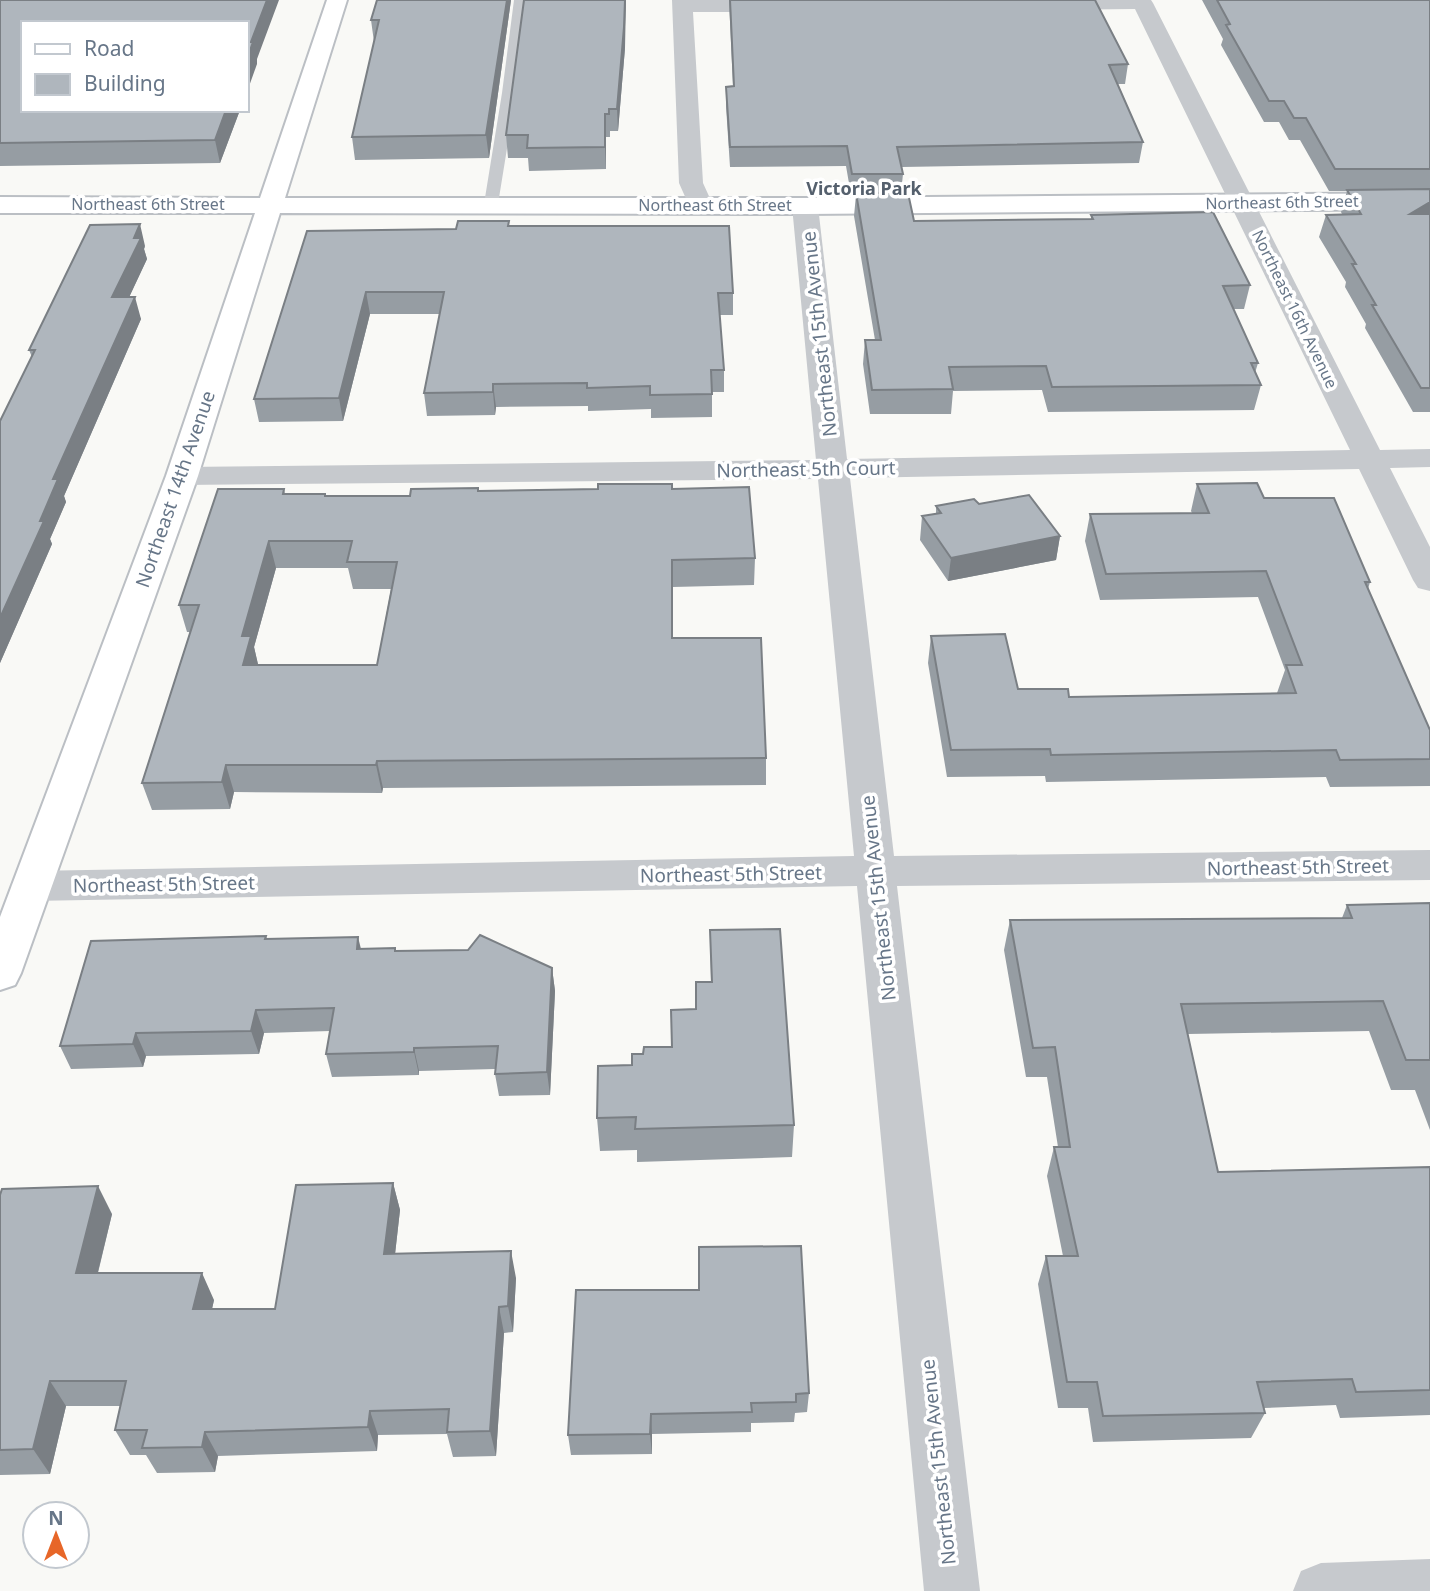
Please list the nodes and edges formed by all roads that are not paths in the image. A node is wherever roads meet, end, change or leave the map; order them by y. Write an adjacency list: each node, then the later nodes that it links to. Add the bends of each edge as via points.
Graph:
1 (337, 0): 8 (street, Northeast 14th Avenue)
2 (520, 0): 10 (lane)
3 (1142, 1): 5 (street); 9 (street, Northeast 16th Avenue)
4 (682, 3): 6 (street); 12 (street, via 691,183)
5 (1031, 4)
6 (808, 5)
7 (1430, 201): 9 (street, Northeast 6th Street)
8 (270, 203): 10 (street, Northeast 6th Street); 11 (street, Northeast 6th Street); 17 (street, Northeast 14th Avenue)
9 (1243, 203): 13 (street, Northeast 6th Street); 14 (street, Northeast 16th Avenue)
10 (491, 204): 12 (street, Northeast 6th Street)
11 (0, 205)
12 (700, 205): 13 (street, Northeast 6th Street)
13 (805, 206): 16 (street, Northeast 15th Avenue)
14 (1369, 458): 15 (street, Northeast 5th Court); 16 (street, Northeast 5th Court); 18 (street, Northeast 16th Avenue)
15 (1430, 458)
16 (832, 469): 17 (street, Northeast 5th Court); 20 (street, Northeast 15th Avenue)
17 (182, 476): 21 (street, Northeast 14th Avenue)
18 (1430, 580)
19 (1430, 865): 20 (street, Northeast 5th Street)
20 (874, 871): 21 (street, Northeast 5th Street); 24 (street, Northeast 15th Avenue)
21 (31, 886): 22 (street, Northeast 14th Avenue)
22 (0, 973)
23 (1430, 1587): 25 (street)
24 (952, 1591)
25 (1321, 1591)

